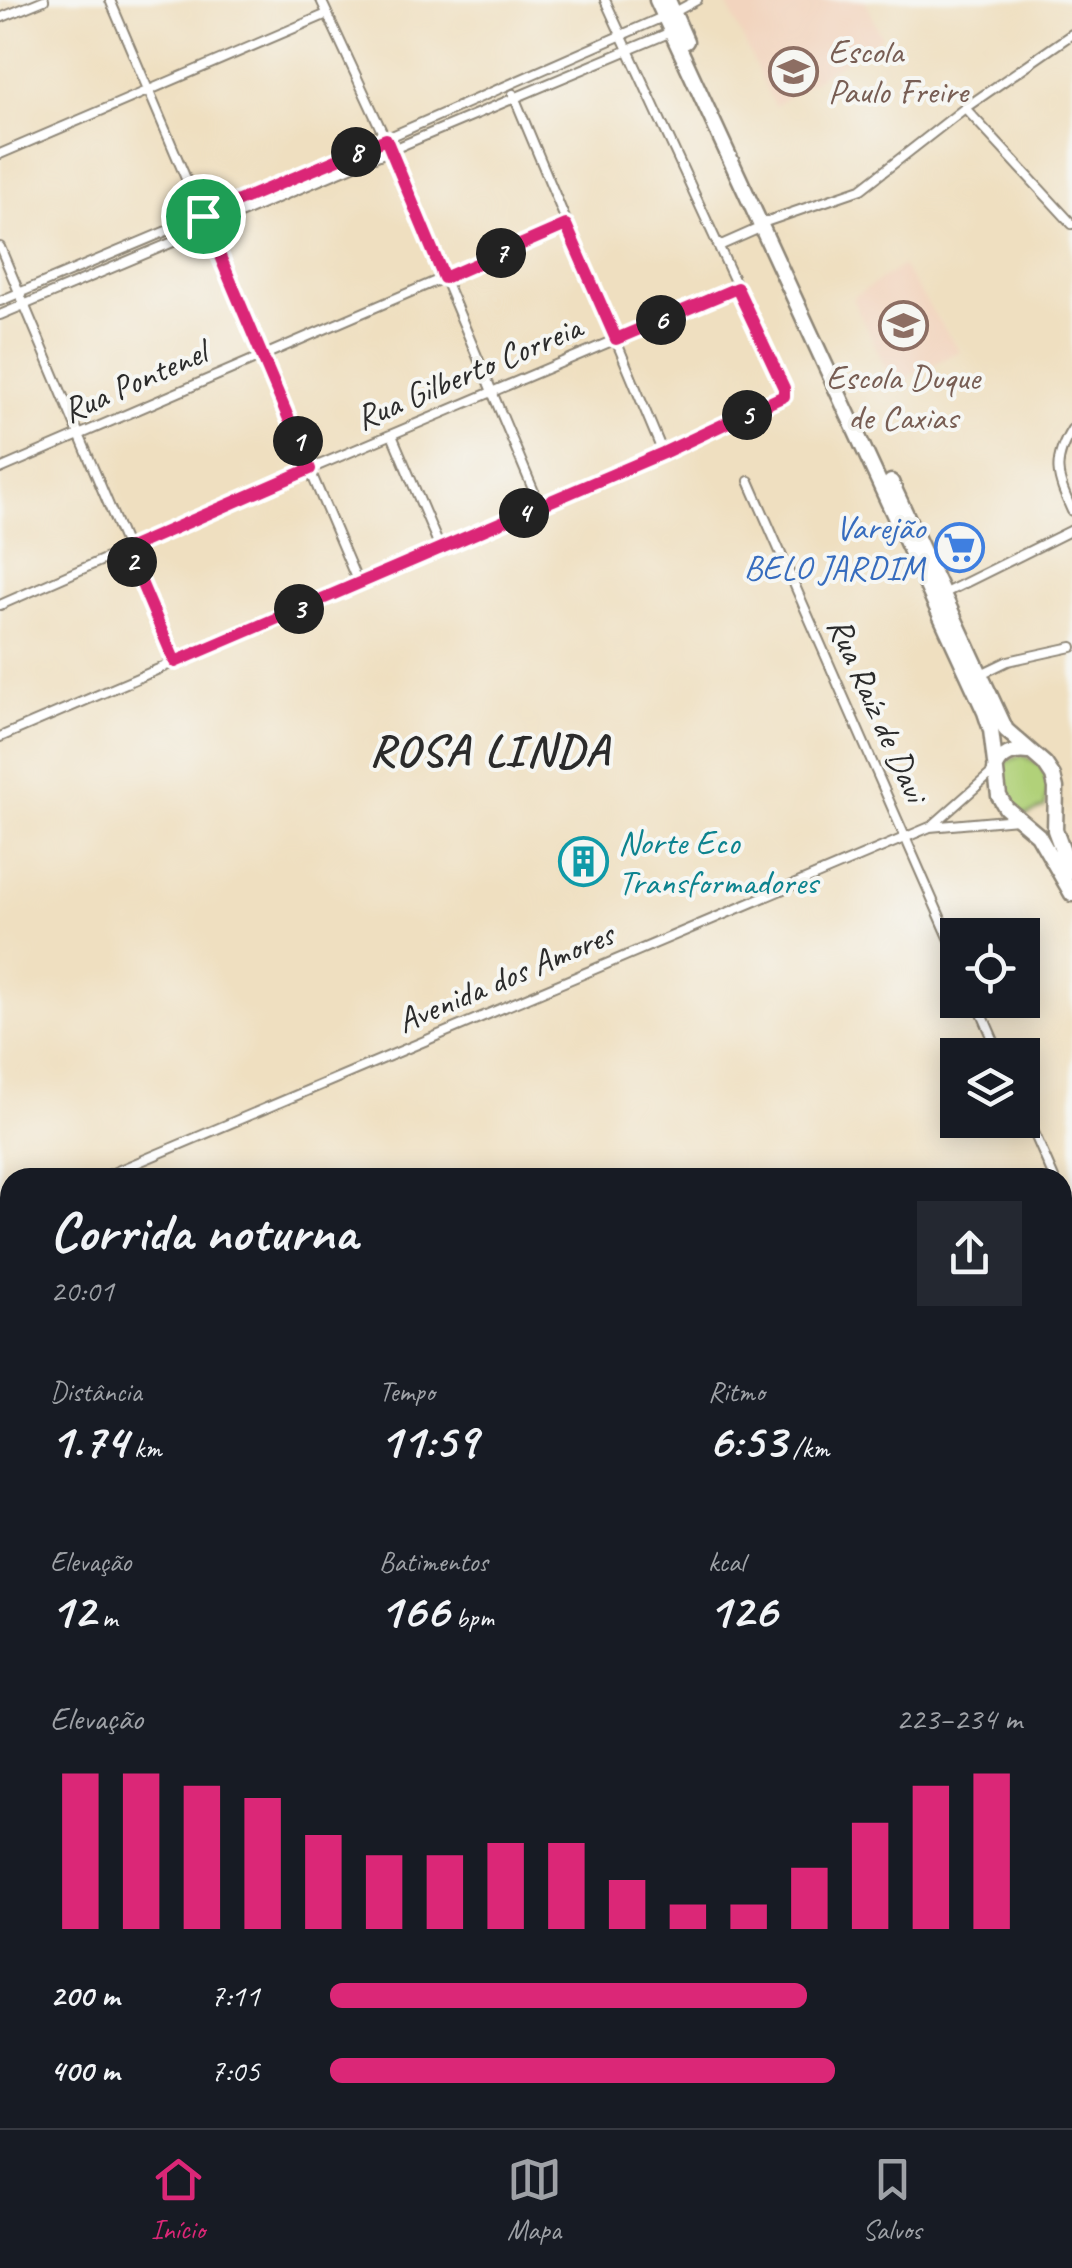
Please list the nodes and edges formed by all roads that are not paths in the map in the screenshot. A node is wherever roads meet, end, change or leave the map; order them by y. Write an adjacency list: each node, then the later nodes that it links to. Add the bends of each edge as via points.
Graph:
1 (44, 0): 9 (street)
2 (110, 0): 15 (street)
3 (321, 0): 8 (street)
4 (604, 0): 12 (street)
5 (657, 0): 7 (highway)
6 (696, 0): 7 (street)
7 (669, 10): 10 (highway); 12 (street); 24 (highway)
8 (327, 14): 15 (street); 18 (street)
9 (0, 18)
10 (672, 32): 13 (street); 24 (highway)
11 (1072, 34): 17 (street)
12 (620, 36): 13 (street); 14 (street)
13 (628, 50): 16 (street); 28 (street)
14 (509, 85): 16 (street); 18 (street)
15 (149, 90): 20 (street); 23 (street)
16 (514, 97): 19 (street); 26 (street)
17 (965, 108): 24 (street, via 861,189); 25 (street)
18 (386, 139): 19 (street); 21 (street)
19 (390, 149): 22 (street); 30 (street)
20 (0, 154)
21 (306, 173): 22 (street); 23 (street)
22 (310, 183): 27 (street)
23 (203, 216): 27 (street); 32 (street)
24 (765, 224): 28 (street); 52 (highway); 59 (highway, via 985,712)
25 (1072, 224)
26 (566, 225): 30 (street, Rua Pontenel); 36 (street)
27 (208, 226): 34 (street); 37 (street)
28 (720, 246): 31 (street)
29 (0, 247): 32 (street)
30 (444, 278): 37 (street, Rua Pontenel); 38 (street)
31 (737, 288): 36 (street, Rua Gilberto Correia); 42 (street, via 784,396)
32 (20, 293): 33 (street); 34 (street)
33 (0, 301)
34 (25, 304): 35 (street); 41 (street)
35 (0, 315)
36 (616, 339): 38 (street, Rua Gilberto Correia); 42 (street)
37 (262, 354): 41 (street, Rua Pontenel); 44 (street)
38 (491, 392): 40 (street, Rua Gilberto Correia); 46 (street)
39 (1072, 429): 47 (street, via 1056,466)
40 (392, 435): 44 (street, Rua Gilberto Correia); 49 (street)
41 (80, 436): 43 (street, Rua Pontenel); 50 (street)
42 (663, 453): 46 (street)
43 (0, 469)
44 (310, 469): 50 (street, Rua Gilberto Correia); 51 (street)
45 (749, 481): 63 (street, Rua Raíz de Davi)
46 (540, 506): 49 (street)
47 (1072, 511)
48 (1072, 530): 52 (street)
49 (440, 548): 51 (street)
50 (127, 549): 53 (street, Rua Gilberto Correia); 55 (street)
51 (358, 583): 55 (street)
52 (943, 594): 56 (highway)
53 (0, 604)
54 (1072, 647): 56 (street)
55 (175, 662): 57 (street)
56 (979, 674): 58 (highway, via 1006,730)
57 (0, 737)
58 (1028, 752): 59 (highway, via 1010,753); 60 (highway, via 1053,776)
59 (995, 770): 61 (highway, via 1003,804); 62 (street, Avenida dos Amores)
60 (1055, 804): 61 (highway, via 1042,817); 64 (highway, via 1054,830)
61 (1022, 819): 62 (street, Avenida dos Amores); 65 (highway)
62 (930, 827): 63 (street, Avenida dos Amores)
63 (904, 838): 66 (street, Rua Raíz de Davi); 68 (street, Avenida dos Amores)
64 (1072, 876)
65 (1072, 894)
66 (940, 918)
67 (1036, 1138): 69 (street)
68 (125, 1168)
69 (1050, 1168)

